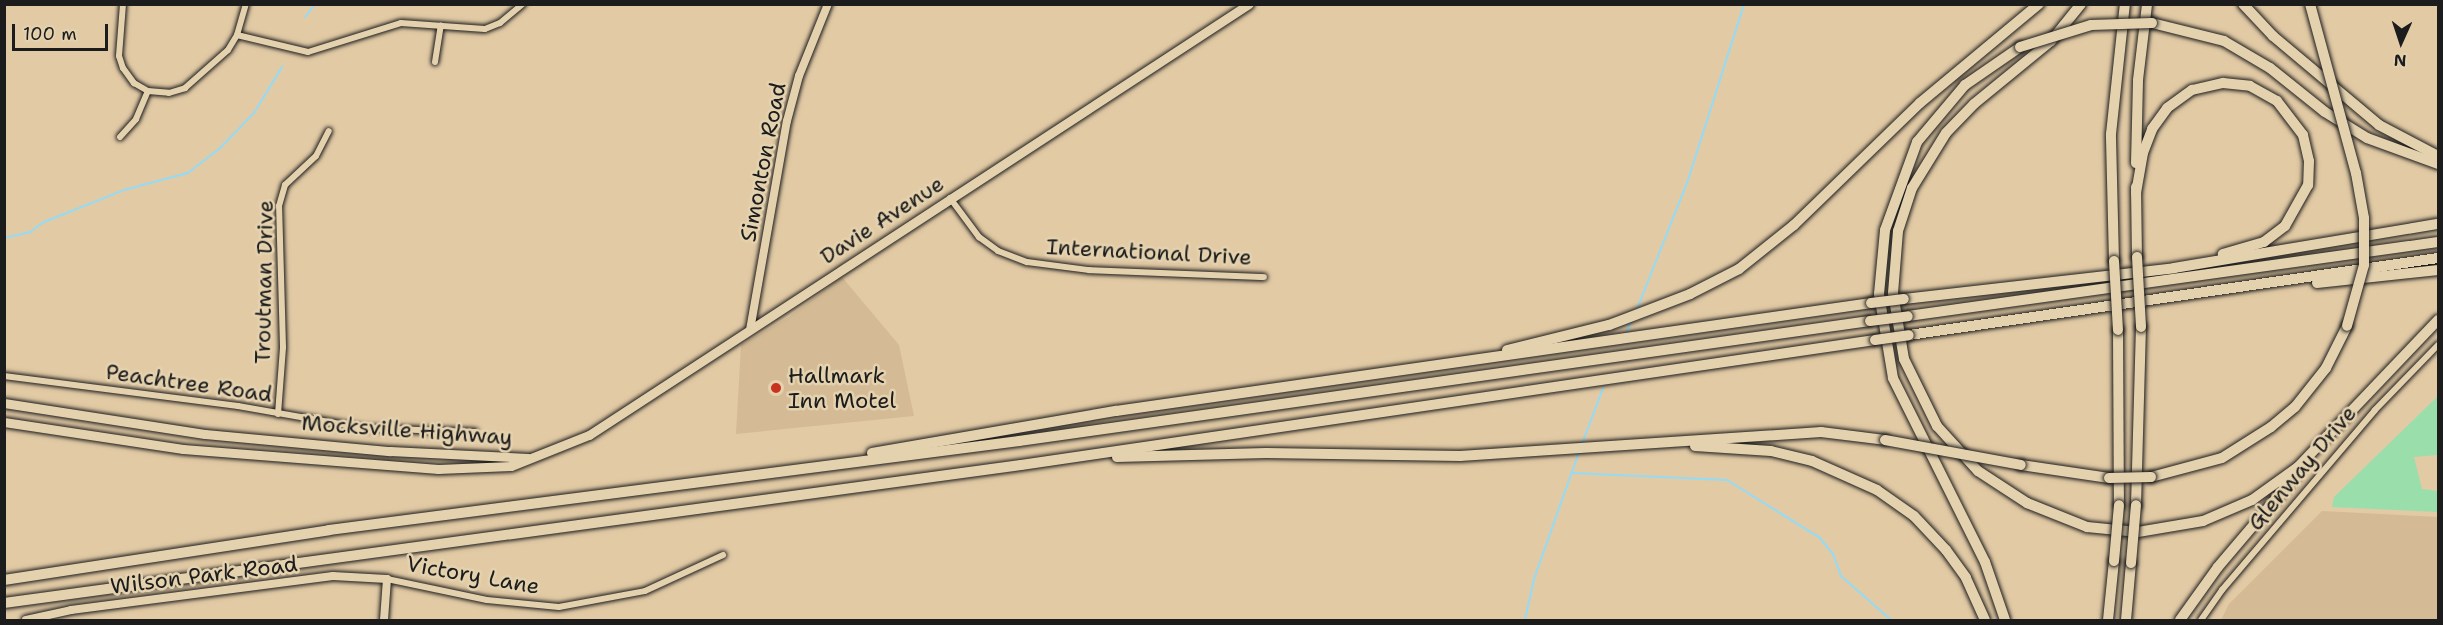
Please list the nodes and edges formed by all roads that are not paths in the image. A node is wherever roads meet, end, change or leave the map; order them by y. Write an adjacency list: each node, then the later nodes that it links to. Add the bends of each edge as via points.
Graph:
1 (123, 4): 15 (street, via 119,56 134,83)
2 (246, 4): 13 (street)
3 (523, 4): 12 (street, via 500,23 485,29)
4 (828, 4): 30 (street, Simonton Road, via 791,105)
5 (1249, 4): 21 (main road, Davie Avenue)
6 (2039, 4): 33 (highway, via 1911,111 1774,243 1728,275 1609,325 1509,350)
7 (2081, 4): 36 (highway, via 2051,40 1956,121 1929,158 1906,202 1893,265 1896,323 1910,377 1932,417 1967,460 2020,499 2078,525 2129,532 2190,525 2242,505 2298,467)
8 (2125, 4): 53 (highway, bridge, via 2111,134 2119,505)
9 (2147, 4): 20 (highway, via 2138,91)
10 (2243, 4): 18 (highway, via 2273,36 2379,125)
11 (2310, 4): 41 (highway, bridge, via 2356,173 2364,218 2364,265 2347,326 2326,368 2295,407 2271,427 2222,458 2151,477 2109,478 1821,432)
12 (441, 25): 13 (street, via 401,23 308,52); 14 (street)
13 (237, 35): 15 (street, via 228,50 185,88 169,93)
14 (435, 62)
15 (148, 91): 17 (street, via 136,119)
16 (329, 131): 35 (street, Troutman Drive, via 316,156 285,186 279,206 283,347)
17 (120, 137)
18 (2439, 156)
19 (2439, 164): 52 (highway, bridge, via 2367,138 2325,112 2270,68 2224,41 2152,23 2091,25 2020,47 1965,85 1917,142 1885,230 1879,294 1893,378 1985,562)
20 (2136, 193): 25 (highway, via 2152,129 2167,108 2192,90 2223,83 2250,86 2277,101 2304,135 2308,185 2285,226 2264,242); 54 (highway, bridge, via 2141,327 2136,505)
21 (950, 198): 27 (street, International Drive, via 979,237 998,251 1027,262 1089,270); 30 (main road, Davie Avenue)
22 (2439, 224): 25 (highway)
23 (2439, 242): 44 (highway, bridge)
24 (2439, 258): 28 (highway)
25 (2174, 268): 33 (highway, bridge, via 1871,303)
26 (2439, 270): 28 (highway, via 2387,278)
27 (1264, 276)
28 (2238, 288): 43 (highway, bridge)
29 (2439, 320): 36 (highway)
30 (750, 330): 42 (main road, Davie Avenue, via 589,435)
31 (2439, 345): 56 (street, Glenway Drive, via 2375,410 2222,590)
32 (4, 376): 35 (street, Peachtree Road)
33 (1320, 382): 44 (highway, via 1116,411)
34 (4, 403): 38 (main road, Mocksville Highway)
35 (278, 414): 39 (street, Peachtree Road, via 392,431)
36 (2346, 417): 55 (highway, via 2218,567)
37 (4, 422): 40 (main road, Mocksville Highway)
38 (122, 423): 40 (main road, via 117,435); 42 (main road, Mocksville Highway, via 314,445)
39 (475, 432)
40 (104, 439): 42 (main road, Mocksville Highway, via 183,450 438,469 511,466)
41 (1650, 444): 43 (highway, via 1391,457 1151,455); 51 (highway, via 1771,451 1845,472 1914,516 1946,550 1966,578)
42 (530, 458)
43 (1021, 465): 48 (highway)
44 (715, 480): 46 (highway, via 329,530)
45 (723, 555): 47 (street, Victory Lane, via 645,591 559,607 488,600)
46 (4, 578)
47 (387, 579): 49 (street, Wilson Park Road, via 333,576 71,610); 50 (street)
48 (4, 603)
49 (26, 621)
50 (384, 621)
51 (1984, 621)
52 (2005, 621)
53 (2108, 621)
54 (2126, 621)
55 (2180, 621)
56 (2201, 621)

